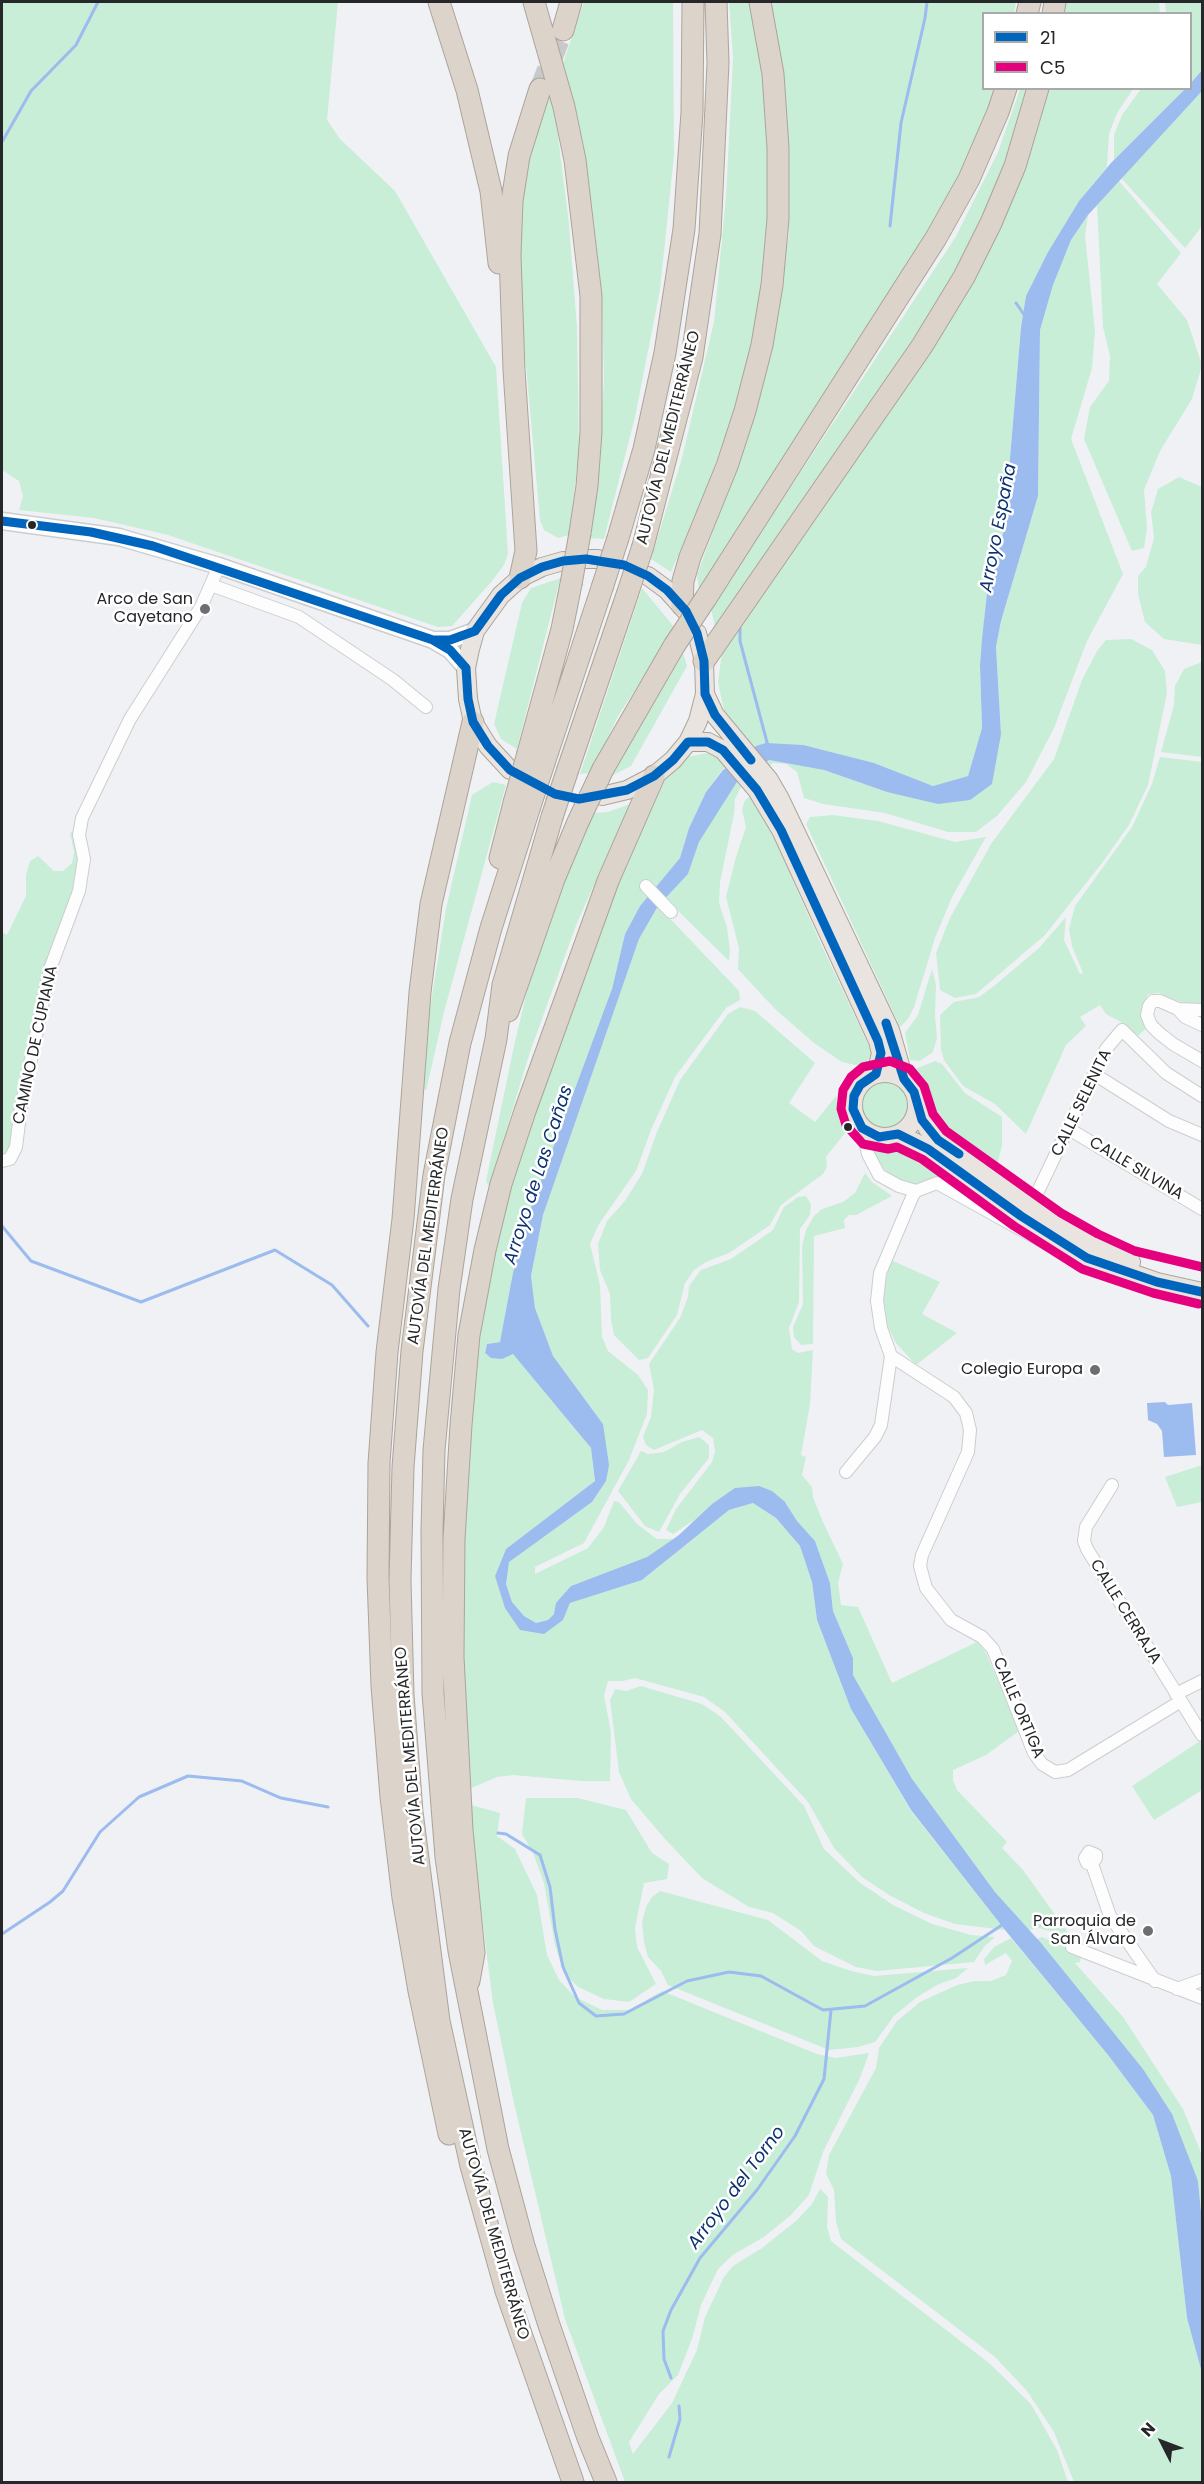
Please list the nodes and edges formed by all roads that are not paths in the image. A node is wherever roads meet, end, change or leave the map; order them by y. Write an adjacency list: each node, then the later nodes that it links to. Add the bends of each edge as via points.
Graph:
1 (439, 2): 11 (highway, via 467,90 491,191)
2 (534, 2): 29 (highway, bridge, via 575,160 591,296 593,378 580,534)
3 (571, 2): 7 (highway)
4 (693, 2): 29 (highway, AUTOVÍA DEL MEDITERRÁNEO, bridge, via 692,112 684,229 663,363 644,449 602,588)
5 (716, 2): 39 (highway, AUTOVÍA DEL MEDITERRÁNEO, bridge, via 718,63 710,234 692,357 643,546 552,817 503,985)
6 (760, 2): 18 (highway, via 773,74 778,148 778,219 772,285 745,411 683,580)
7 (562, 30)
8 (540, 88): 11 (highway, via 519,156 512,201)
9 (1005, 90): 39 (highway, bridge, via 969,179 936,238 674,646 603,769 554,879 517,990)
10 (1037, 90): 22 (highway, via 1015,166 964,278 922,346)
11 (514, 370): 16 (highway, via 526,551)
12 (2, 521): 14 (main road, via 119,537)
13 (563, 561): 16 (main road)
14 (219, 566): 17 (street, CAMINO DE CUPIANA); 21 (main road)
15 (648, 576): 18 (main road)
16 (520, 578): 19 (main road, via 501,595)
17 (212, 585): 25 (street, via 299,617); 50 (street, CAMINO DE CUPIANA, via 130,719 82,819 79,835 84,859 79,891 50,969 16,1147 10,1159)
18 (684, 608)
19 (475, 631): 21 (main road, via 450,640); 23 (main road)
20 (697, 633): 22 (main road)
21 (434, 640): 23 (main road, via 450,650)
22 (704, 661): 24 (main road)
23 (466, 668): 26 (main road)
24 (705, 694): 27 (main road); 28 (main road)
25 (426, 707)
26 (473, 722): 30 (main road); 71 (highway, via 431,904 420,992 379,1463 378,1578 384,1719 403,1898 450,2138)
27 (688, 742): 28 (main road); 31 (main road)
28 (728, 745): 32 (main road)
29 (536, 756): 71 (highway, AUTOVÍA DEL MEDITERRÁNEO, bridge, via 460,1043 434,1175 412,1352 403,1467 400,1580 412,1812 439,2021)
30 (510, 770)
31 (654, 776): 33 (main road, via 627,790); 69 (highway, via 608,881 525,1111 501,1184 469,1335 454,1539 453,1658 462,1830 474,1953)
32 (763, 785): 41 (main road, via 878,1041 881,1053); 43 (main road, via 780,799 890,1030)
33 (602, 796)
34 (646, 885): 35 (street)
35 (671, 912)
36 (1178, 1009): 37 (street); 38 (street); 40 (street, via 1154,1001 1147,1015 1159,1033)
37 (1203, 1010)
38 (1203, 1025)
39 (496, 1039): 69 (highway, AUTOVÍA DEL MEDITERRÁNEO, via 462,1198 449,1289 432,1519 433,1693 438,1773)
40 (1203, 1061)
41 (876, 1074): 43 (main road, via 890,1073); 46 (main road, via 860,1085 854,1096 853,1109)
42 (1094, 1074): 44 (street, CALLE SELENITA, via 1106,1049 1122,1030 1166,1073); 47 (street, CALLE SELENITA); 49 (street, via 1169,1121)
43 (904, 1079): 45 (main road, via 914,1092)
44 (1203, 1096)
45 (917, 1108): 48 (main road, via 911,1124); 52 (main road, via 938,1140)
46 (862, 1128): 48 (main road, via 879,1137); 51 (street, via 868,1154 879,1175)
47 (1069, 1129): 52 (street, CALLE SELENITA); 53 (street, CALLE SILVINA)
48 (898, 1134): 56 (main road, via 927,1149 1087,1257 1156,1282)
49 (1203, 1136)
50 (2, 1161)
51 (916, 1191): 54 (street, via 937,1183); 58 (street, via 880,1273 877,1301)
52 (1031, 1206): 55 (main road, via 1094,1245 1131,1262)
53 (1203, 1209)
54 (1084, 1265): 57 (main road, via 1152,1290)
55 (1203, 1279)
56 (1203, 1292)
57 (1203, 1301)
58 (891, 1356): 59 (street, via 881,1425); 62 (street, CALLE ORTIGA, via 954,1397 966,1413 970,1430 968,1452 925,1546 922,1577 946,1615 982,1637 993,1649 1034,1753 1042,1764 1055,1772 1068,1770)
59 (846, 1472)
60 (1112, 1485): 62 (street, CALLE CERRAJA, via 1086,1527 1084,1541)
61 (1203, 1681): 62 (street, CALLE ORTIGA)
62 (1179, 1698): 63 (street, CALLE CERRAJA)
63 (1203, 1735)
64 (1092, 1864): 67 (street, via 1110,1916)
65 (1072, 1947): 67 (street)
66 (1203, 1980): 68 (street)
67 (1155, 1981): 68 (street)
68 (1177, 1989): 70 (street)
69 (467, 1997): 73 (highway, AUTOVÍA DEL MEDITERRÁNEO, via 498,2149 524,2246)
70 (1203, 1998)
71 (471, 2166): 72 (highway, AUTOVÍA DEL MEDITERRÁNEO, via 506,2291)
72 (573, 2482)
73 (606, 2482)

